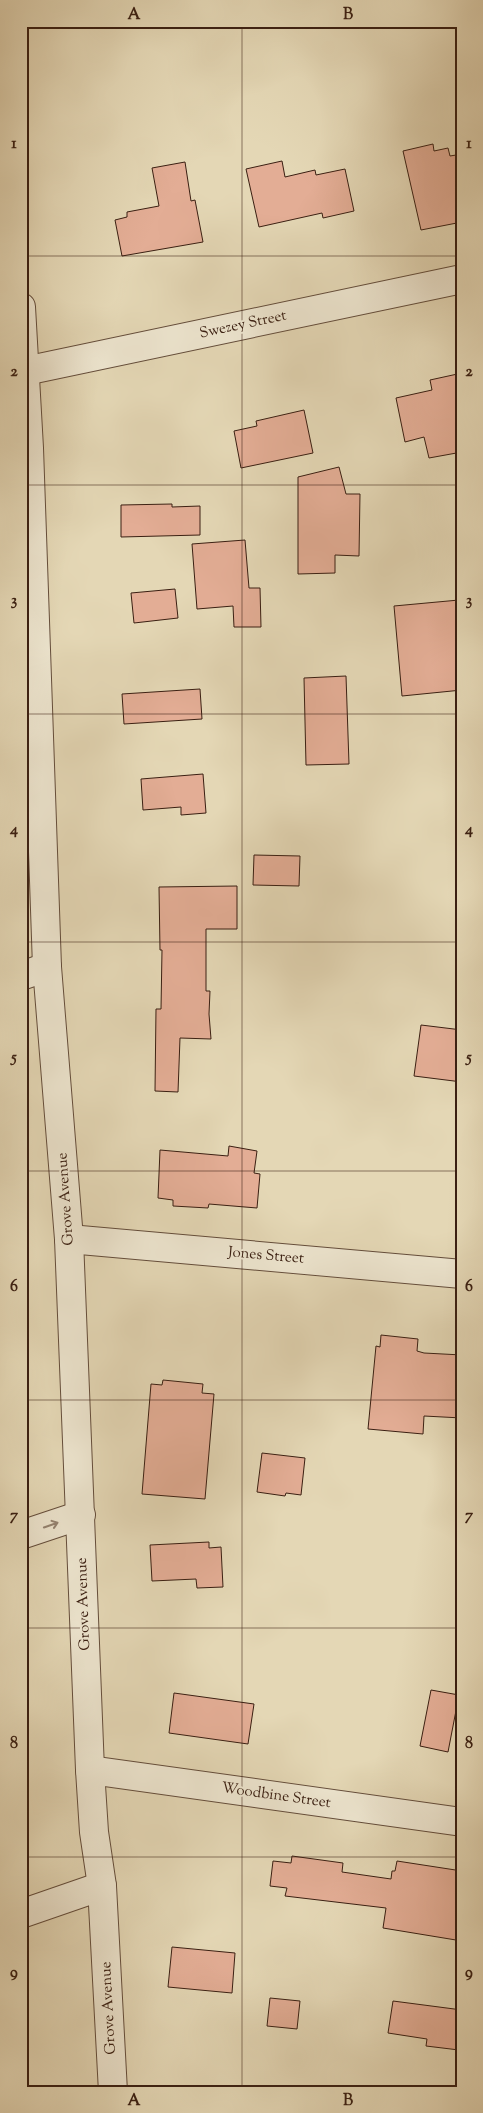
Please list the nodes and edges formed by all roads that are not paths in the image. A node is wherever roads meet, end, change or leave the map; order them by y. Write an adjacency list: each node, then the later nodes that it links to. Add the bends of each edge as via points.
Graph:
1 (462, 279): 3 (street, Swezey Street)
2 (21, 307): 3 (street, Grove Avenue)
3 (25, 371): 4 (street, Grove Avenue)
4 (25, 449): 5 (street, Grove Avenue)
5 (47, 967): 6 (street); 7 (street, Grove Avenue)
6 (21, 976)
7 (69, 1238): 8 (street, Jones Street); 9 (street, Grove Avenue)
8 (462, 1274)
9 (81, 1515): 10 (street, one-way to 9); 11 (street, Grove Avenue)
10 (21, 1535)
11 (90, 1770): 12 (street, Woodbine Street); 13 (street, Grove Avenue)
12 (462, 1822)
13 (102, 1886): 14 (street); 15 (street, Grove Avenue)
14 (21, 1914)
15 (113, 2092)

